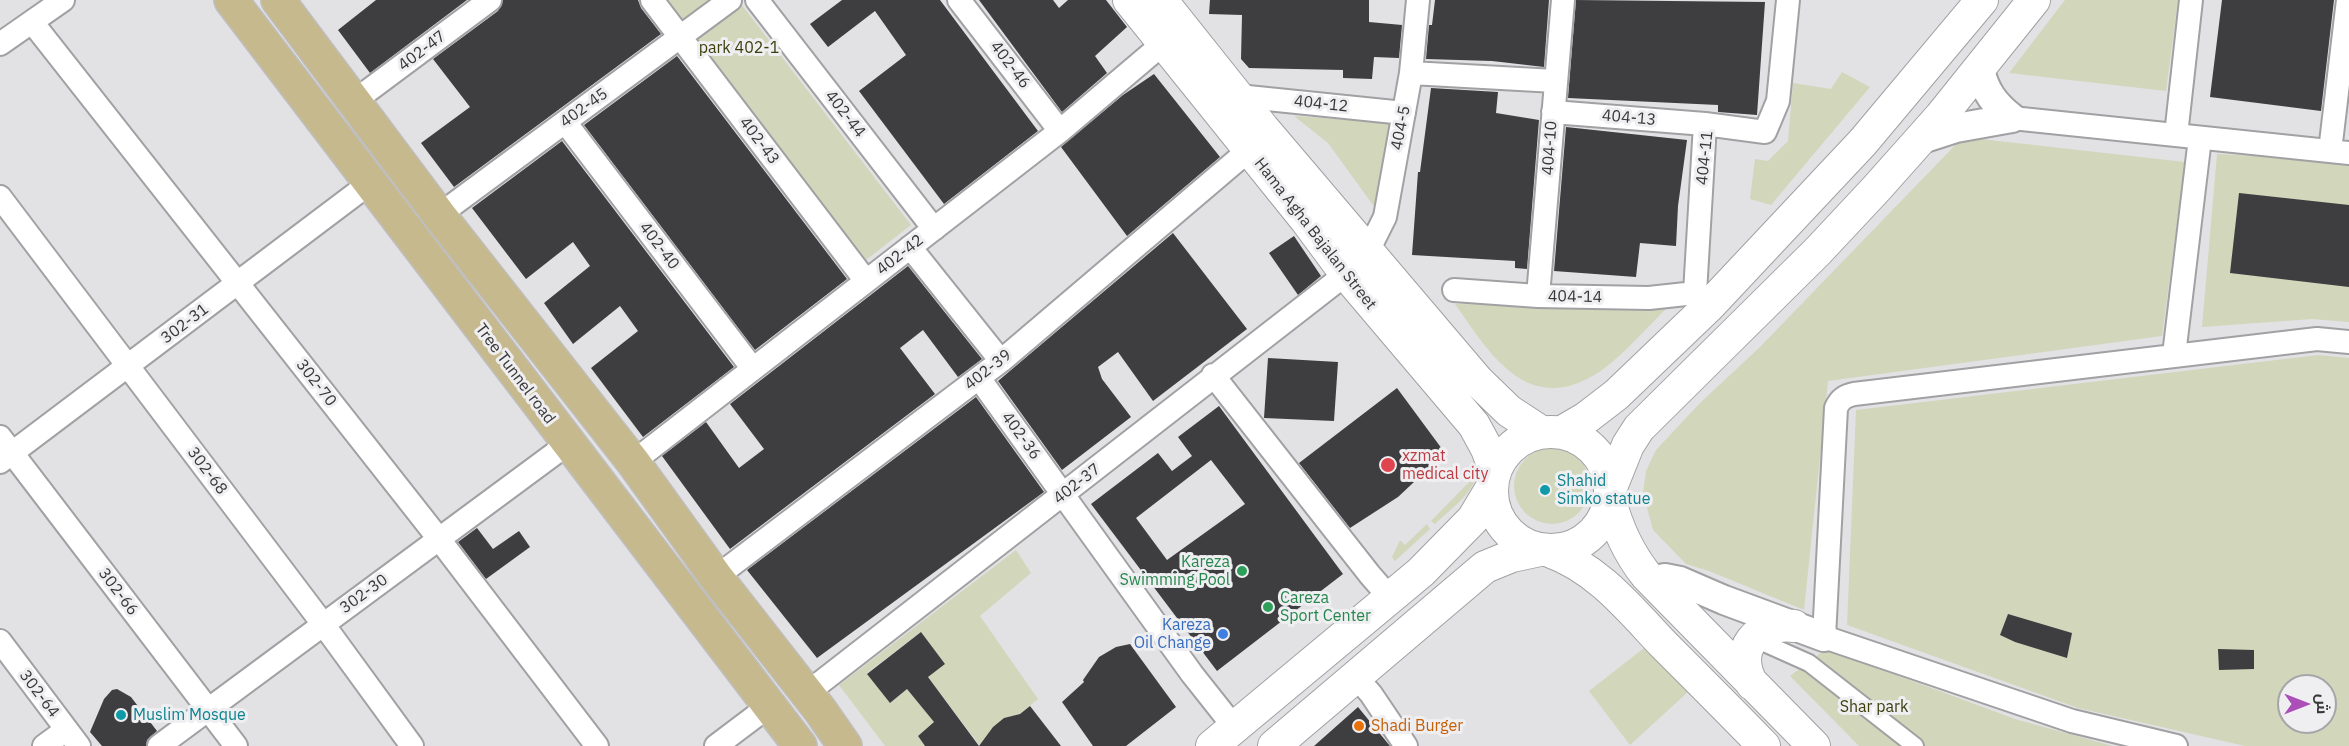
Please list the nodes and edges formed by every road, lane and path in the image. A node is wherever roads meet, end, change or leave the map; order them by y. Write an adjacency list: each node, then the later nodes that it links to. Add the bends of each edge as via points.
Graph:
1 (63, 0): 18 (street)
2 (231, 0): 38 (main road, Tree Tunnel road)
3 (278, 0): 26 (main road)
4 (490, 0): 26 (street, 402-47)
5 (652, 0): 19 (street, 402-43)
6 (730, 0): 19 (street, 402-45)
7 (757, 0): 42 (street, 402-44)
8 (959, 0): 32 (street, 402-46)
9 (1129, 0): 21 (main road, Hama Agha Bajalan Street)
10 (1161, 0): 25 (main road, Hama Agha Bajalan Street)
11 (1418, 0): 23 (street, 404-5)
12 (1563, 0): 24 (street, 404-10)
13 (1788, 0): 31 (street, 404-11, via 1778,101 1765,132)
14 (2034, 0): 22 (main road)
15 (2191, 0): 33 (street)
16 (2348, 0): 37 (street)
17 (1974, 5): 50 (main road, via 1863,142)
18 (32, 22): 20 (street); 47 (street, 302-70)
19 (680, 37): 30 (street, 402-45); 46 (street, 402-43)
20 (0, 44)
21 (1167, 45): 32 (street, 402-42, via 1152,53); 36 (main road, Hama Agha Bajalan Street)
22 (1980, 70): 29 (street, via 1986,91); 35 (main road)
23 (1411, 72): 24 (street); 27 (street, 404-5)
24 (1556, 81): 28 (street, 404-10)
25 (1238, 96): 27 (street, 404-12); 40 (main road, Hama Agha Bajalan Street)
26 (353, 102): 41 (main road)
27 (1404, 112): 44 (street, 404-5, via 1386,217)
28 (1553, 112): 31 (street, 404-13); 49 (street, 404-10)
29 (2012, 118): 33 (street); 35 (street, via 1966,125)
30 (565, 122): 41 (street, 402-45); 55 (street, 402-40)
31 (1705, 124): 50 (street, 404-11)
32 (1060, 131): 42 (street, 402-42)
33 (2176, 135): 34 (street)
34 (2200, 138): 37 (street); 52 (street)
35 (1922, 139): 64 (main road, via 1818,251 1646,420 1628,445)
36 (1249, 150): 40 (main road, Hama Agha Bajalan Street); 53 (street, 402-39)
37 (2339, 152)
38 (370, 183): 47 (street, 302-31); 59 (main road, Tree Tunnel road)
39 (0, 197): 54 (street, 302-68)
40 (1316, 212): 44 (main road, Hama Agha Bajalan Street); 45 (main road, Hama Agha Bajalan Street)
41 (439, 214): 61 (main road)
42 (934, 229): 43 (street, 402-42)
43 (910, 247): 46 (street, 402-42); 53 (street)
44 (1368, 251): 58 (main road, Hama Agha Bajalan Street, via 1490,393 1517,417)
45 (1346, 274): 56 (street, 402-37); 62 (main road, Hama Agha Bajalan Street, via 1474,425 1487,449)
46 (866, 281): 55 (street, 402-42)
47 (238, 284): 54 (street, 302-31); 65 (street, 302-70)
48 (1454, 290): 49 (street, 404-14)
49 (1538, 296): 50 (street, 404-14)
50 (1702, 300): 58 (main road, via 1616,395 1586,418)
51 (2349, 342): 52 (street, via 2317,339)
52 (2174, 355): 72 (street, via 1842,398 1836,408)
53 (1001, 362): 57 (street, 402-39)
54 (128, 366): 60 (street, 302-31); 70 (street, 302-68)
55 (753, 369): 61 (street, 402-42)
56 (1213, 375): 63 (street, 402-37); 69 (street)
57 (979, 378): 63 (street, 402-36); 67 (street, 402-39)
58 (1552, 432): 62 (main road, via 1526,437 1513,445 1502,456); 64 (main road, via 1587,443 1609,477)
59 (567, 442): 65 (street, 302-30); 78 (main road, Tree Tunnel road)
60 (4, 451): 79 (street, 302-66)
61 (633, 462): 67 (main road)
62 (1493, 480): 66 (main road, via 1493,506 1499,522 1524,545); 69 (main road, via 1463,531)
63 (1063, 494): 77 (street, 402-37); 80 (street, 402-36, via 1192,674)
64 (1610, 495): 66 (main road, via 1605,516 1595,531 1566,549); 68 (main road, via 1626,546)
65 (439, 539): 70 (street, 302-30); 86 (street, 302-70)
66 (1544, 551): 75 (main road, via 1512,556 1485,567); 92 (main road, via 1579,564 1596,577)
67 (716, 577): 77 (main road)
68 (1651, 581): 71 (street, via 1680,581); 76 (main road)
69 (1391, 599): 80 (main road)
70 (323, 624): 79 (street, 302-30); 85 (street, 302-68)
71 (1794, 626): 72 (street); 73 (main road, via 1779,624)
72 (1824, 637): 95 (street, via 2072,721)
73 (1754, 638): 76 (main road, via 1745,661); 94 (street, via 1809,663)
74 (0, 641): 81 (street, 302-64)
75 (1356, 677): 90 (main road); 91 (street)
76 (1752, 684): 93 (main road)
77 (807, 693): 89 (main road)
78 (769, 706): 87 (street); 88 (main road, Tree Tunnel road)
79 (207, 710): 83 (street, 302-30); 84 (street, 302-66)
80 (1223, 736)
81 (72, 738): 82 (street)
82 (44, 746)
83 (159, 746)
84 (236, 746)
85 (412, 746)
86 (597, 746)
87 (716, 746)
88 (800, 746)
89 (845, 746)
90 (1274, 746)
91 (1406, 746)
92 (1764, 746)
93 (1815, 746)
94 (1916, 746)
95 (2176, 746)

